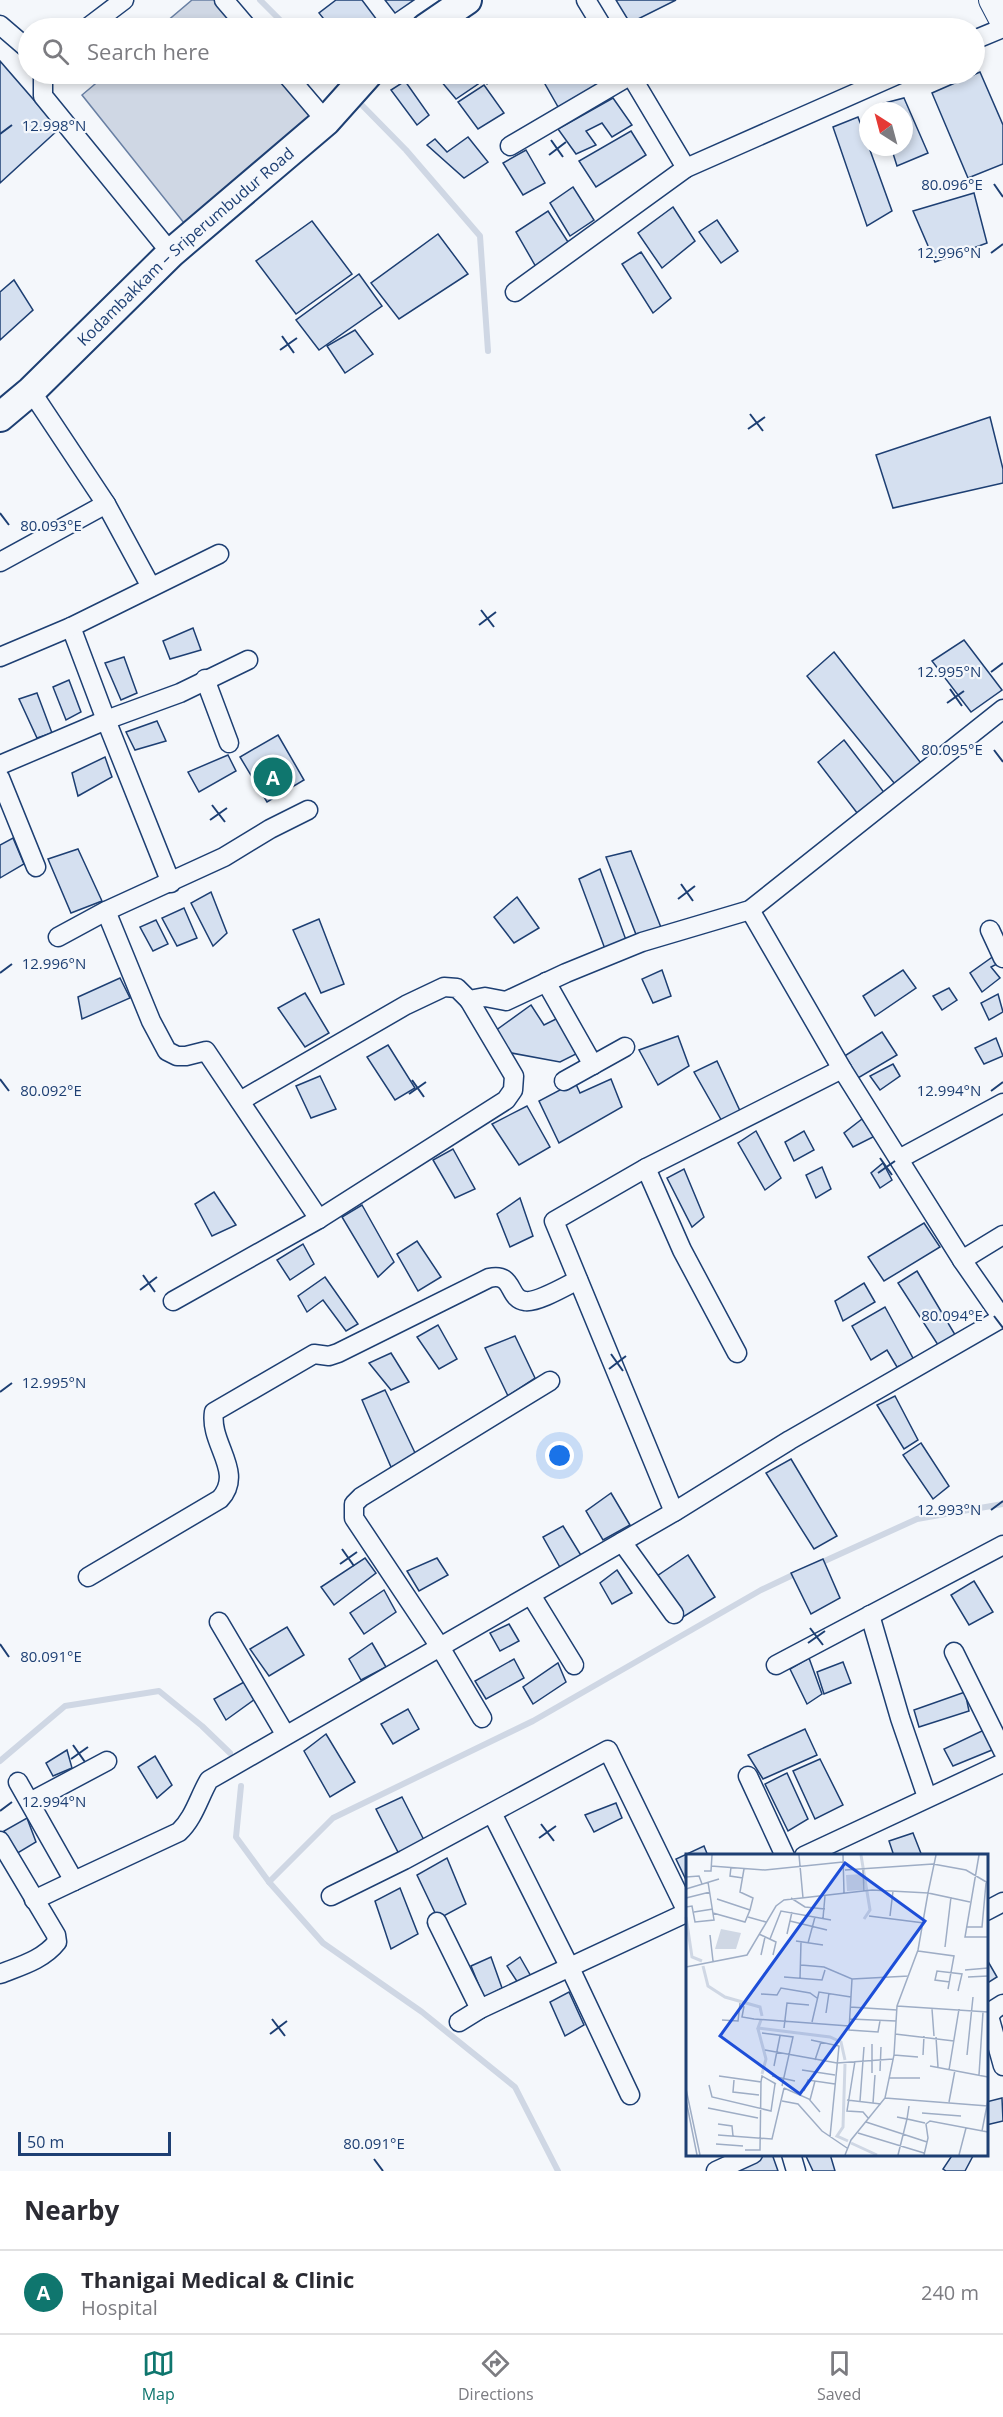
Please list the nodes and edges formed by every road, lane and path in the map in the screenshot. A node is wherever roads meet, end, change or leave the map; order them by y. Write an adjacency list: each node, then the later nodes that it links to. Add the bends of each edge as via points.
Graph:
1 (124, 0): 6 (street)
2 (224, 0): 7 (street)
3 (467, 0): 8 (main road)
4 (586, 0): 9 (street)
5 (992, 0): 10 (street)
6 (100, 18)
7 (239, 18)
8 (441, 18)
9 (597, 18)
10 (1003, 21)
11 (0, 25): 14 (street)
12 (1003, 28): 13 (street)
13 (985, 36)
14 (18, 40)
15 (43, 84): 24 (street, via 43,96)
16 (295, 84): 21 (street)
17 (359, 84): 21 (main road, Kodambakkam – Sriperumbudur Road)
18 (613, 84): 22 (street)
19 (636, 84): 23 (street)
20 (876, 84): 23 (street)
21 (326, 121): 24 (main road, Kodambakkam – Sriperumbudur Road)
22 (510, 146)
23 (686, 168): 25 (street)
24 (171, 253): 26 (main road, Kodambakkam – Sriperumbudur Road)
25 (515, 292)
26 (31, 390): 27 (main road, Kodambakkam – Sriperumbudur Road); 28 (street)
27 (0, 417)
28 (106, 504): 30 (street); 31 (street)
29 (219, 554): 31 (street)
30 (0, 562)
31 (151, 586): 32 (street)
32 (71, 627): 33 (street); 37 (street)
33 (0, 657)
34 (248, 660): 35 (street)
35 (205, 679): 37 (street, via 180,693); 38 (street)
36 (1003, 709): 44 (street)
37 (106, 720): 39 (street); 43 (street)
38 (229, 743)
39 (0, 765)
40 (0, 778): 42 (street)
41 (308, 810): 43 (street)
42 (36, 867)
43 (171, 883): 45 (street)
44 (750, 910): 49 (street, via 642,942); 53 (street)
45 (106, 911): 47 (street); 55 (street, via 151,1022 167,1051 177,1056 206,1051)
46 (990, 930): 48 (street)
47 (58, 937)
48 (1003, 958)
49 (546, 982): 50 (street, via 506,1001 484,997); 52 (street)
50 (469, 1000): 55 (street, via 457,988 444,987); 59 (street, via 514,1076 513,1090 506,1100)
51 (625, 1047): 52 (street)
52 (593, 1065): 54 (street)
53 (842, 1069): 57 (street); 58 (street)
54 (564, 1081)
55 (240, 1101): 59 (street)
56 (1003, 1103): 57 (street)
57 (899, 1159): 61 (street)
58 (646, 1168): 62 (street, via 554,1221); 65 (street, via 682,1250)
59 (319, 1219): 63 (street)
60 (1003, 1234): 61 (street)
61 (962, 1260): 64 (street)
62 (578, 1281): 67 (street); 70 (street, via 524,1301 505,1278 489,1278 338,1353 314,1354 214,1412 214,1431 229,1471 228,1490 220,1499)
63 (173, 1301)
64 (1002, 1318): 67 (street)
65 (737, 1353)
66 (550, 1381): 75 (street, via 354,1504 354,1518)
67 (674, 1512): 68 (street)
68 (622, 1542): 71 (street); 72 (street)
69 (1003, 1545): 73 (street)
70 (88, 1577)
71 (531, 1595): 75 (street); 77 (street)
72 (674, 1614)
73 (870, 1615): 78 (street); 86 (street)
74 (219, 1622): 80 (street)
75 (440, 1647): 79 (street); 80 (street)
76 (954, 1652): 81 (street)
77 (574, 1665)
78 (776, 1665)
79 (482, 1718)
80 (285, 1734): 92 (street, via 208,1780 190,1821 179,1832)
81 (1003, 1751)
82 (107, 1761): 87 (street)
83 (1003, 1763): 86 (street)
84 (748, 1776): 90 (street)
85 (18, 1782): 87 (street)
86 (927, 1797): 91 (street)
87 (30, 1802): 92 (street)
88 (492, 1813): 93 (street); 96 (street, via 608,1750); 100 (street)
89 (0, 1841): 94 (street)
90 (784, 1854)
91 (808, 1854)
92 (74, 1881): 94 (street)
93 (331, 1896)
94 (34, 1900): 101 (street, via 57,1942 44,1955)
95 (1003, 1902): 97 (street)
96 (686, 1909)
97 (988, 1910)
98 (686, 1914): 100 (street)
99 (437, 1922): 103 (street)
100 (570, 1968): 103 (street); 106 (street)
101 (0, 1974)
102 (1003, 2004): 105 (street, via 989,2016)
103 (480, 2008): 104 (street)
104 (459, 2022)
105 (1003, 2066)
106 (630, 2095)
107 (749, 2156): 109 (street)
108 (792, 2156): 110 (street)
109 (716, 2171)
110 (796, 2171)

